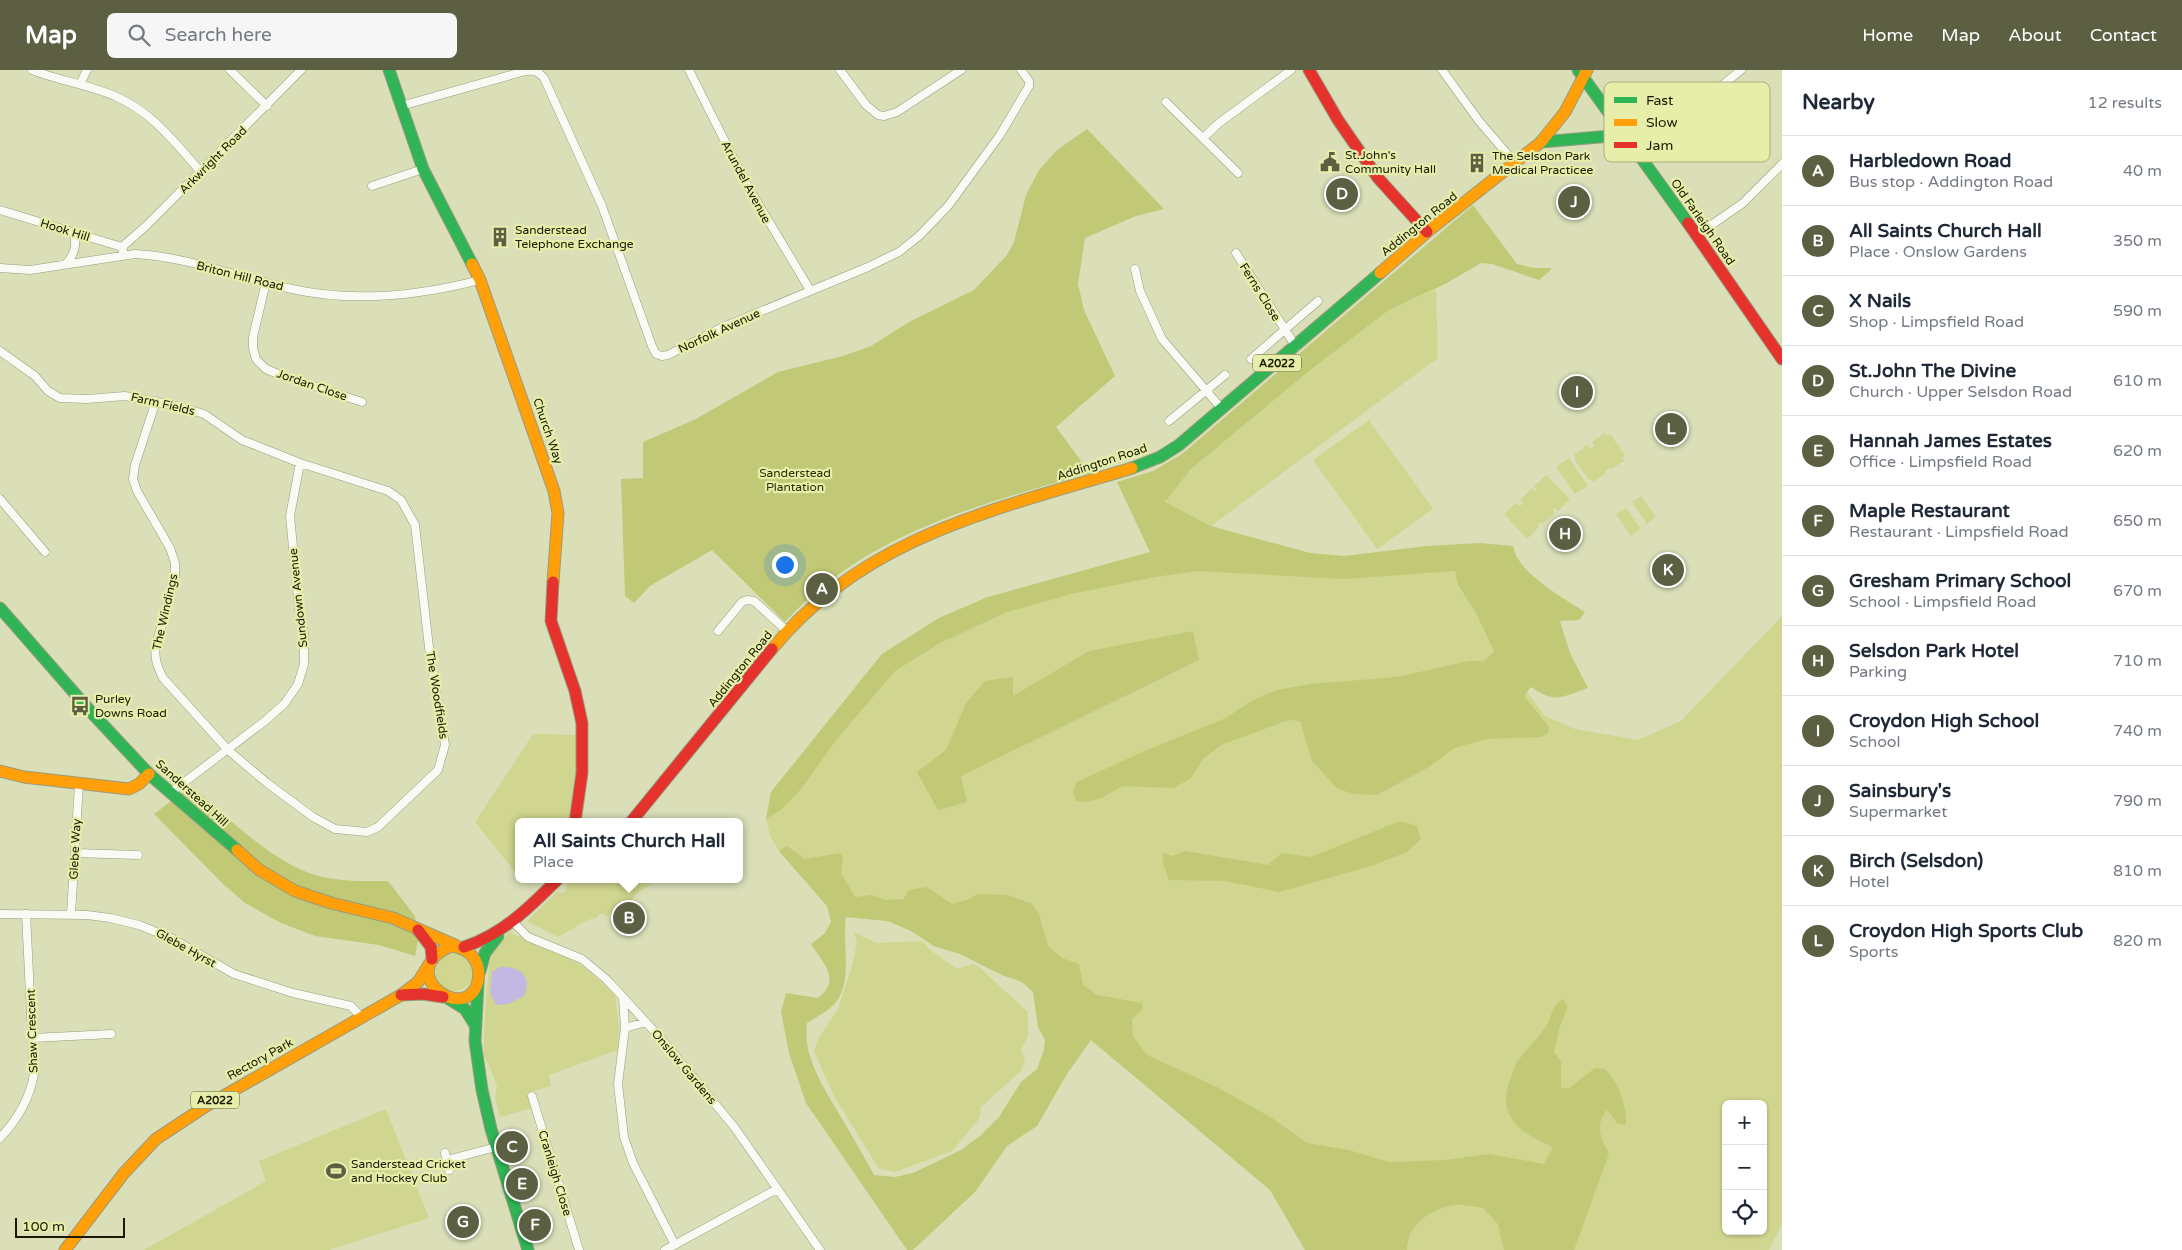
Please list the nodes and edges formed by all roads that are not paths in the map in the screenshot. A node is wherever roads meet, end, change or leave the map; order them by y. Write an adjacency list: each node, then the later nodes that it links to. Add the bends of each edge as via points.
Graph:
1 (32, 70): 16 (street)
2 (87, 70): 16 (street)
3 (230, 70): 19 (street)
4 (301, 70): 19 (street, Arkwright Road)
5 (388, 70): 20 (main road, Church Way)
6 (689, 70): 43 (street, Arundel Avenue, via 747,185)
7 (840, 70): 8 (street, via 866,105 878,115 889,116)
8 (961, 70)
9 (1021, 70): 43 (street, Norfolk Avenue, via 1029,81 1025,94 1000,135 935,221 899,252)
10 (1291, 70): 22 (street)
11 (1308, 70): 33 (main road, via 1378,178)
12 (1442, 70): 25 (street)
13 (1741, 70): 15 (street)
14 (1583, 72): 18 (main road, Old Farleigh Road); 23 (main road, Addington Road / A2022, via 1565,112)
15 (1726, 82)
16 (80, 84): 28 (street, via 119,98 142,112 162,128)
17 (1166, 102): 22 (street)
18 (1604, 105)
19 (267, 106): 28 (street, Arkwright Road)
20 (401, 106): 27 (main road, Church Way); 43 (street, Norfolk Avenue, via 519,73 539,73 602,206 656,354 668,355 720,328)
21 (1604, 137): 23 (main road)
22 (1203, 138): 29 (street)
23 (1541, 142): 25 (main road, Addington Road / A2022)
24 (1644, 162): 34 (main road, Old Farleigh Road)
25 (1515, 163): 33 (main road, Addington Road / A2022)
26 (1782, 166): 34 (street, via 1743,203)
27 (423, 169): 30 (street); 41 (main road, Church Way)
28 (201, 172): 35 (street, Arkwright Road)
29 (1238, 173)
30 (372, 186)
31 (0, 210): 32 (street, Hook Hill)
32 (73, 232): 35 (street, Hook Hill); 38 (street, via 76,245)
33 (1427, 232): 46 (main road, Addington Road / A2022)
34 (1697, 235): 49 (main road, Old Farleigh Road)
35 (122, 247): 37 (street)
36 (1236, 253): 45 (street, Ferns Close)
37 (124, 256): 38 (street, Briton Hill Road); 42 (street, Briton Hill Road, via 149,254)
38 (66, 264): 39 (street, Briton Hill Road, via 30,270)
39 (0, 268)
40 (1135, 269): 51 (street, via 1140,291 1162,339)
41 (480, 280): 42 (street, Briton Hill Road, via 418,294 374,297 318,294); 67 (main road, Church Way, via 554,491 558,514 551,621 576,694 582,733 582,777)
42 (266, 282): 53 (street, Jordan Close, via 253,337 256,359 266,369 280,375)
43 (810, 290)
44 (1318, 300): 45 (street, Ferns Close)
45 (1285, 331): 46 (street, Ferns Close); 48 (street, Ferns Close)
46 (1296, 347): 54 (main road, Addington Road / A2022)
47 (0, 351): 52 (street, Farm Fields, via 60,398 125,396)
48 (1251, 359)
49 (1782, 359)
50 (1225, 374): 51 (street)
51 (1205, 392): 54 (street); 55 (street)
52 (156, 401): 56 (street, Farm Fields, via 204,414 242,440); 62 (street, The Windings, via 133,478 175,563 156,645 157,666)
53 (362, 402)
54 (1222, 410): 61 (main road, Addington Road / A2022, via 1160,457 986,512 898,546 826,593)
55 (1169, 421)
56 (300, 464): 62 (street, Sundown Avenue, via 290,516 304,633 304,664 298,684 285,703); 62 (street, The Woodfields, via 388,491 410,512 415,525 430,656 445,733 443,757 438,770 378,827 367,832 354,832 335,830 313,817)
57 (0, 498): 58 (street)
58 (45, 552)
59 (0, 608): 64 (main road, Sanderstead Hill)
60 (718, 630): 61 (street, via 742,602 748,600 754,601)
61 (787, 632): 68 (main road, Addington Road / A2022)
62 (228, 750): 66 (street, Sundown Avenue)
63 (0, 771): 65 (main road)
64 (149, 774): 65 (main road, via 129,789); 66 (main road, Sanderstead Hill)
65 (79, 784): 69 (street, Glebe Way)
66 (170, 793): 76 (main road, Sanderstead Hill, via 258,869 296,891)
67 (576, 818)
68 (634, 818)
69 (75, 853): 70 (street); 74 (street, Glebe Way)
70 (138, 855)
71 (554, 883): 75 (main road)
72 (0, 914): 73 (street, Glebe Hyrst)
73 (26, 914): 74 (street, Glebe Hyrst); 88 (street, Shaw Crescent)
74 (71, 914): 83 (street, Glebe Hyrst, via 110,918 148,928 177,940 232,973 286,991 351,1006)
75 (509, 925): 77 (main road, via 483,941); 79 (main road, via 485,953); 81 (street, Onslow Gardens, via 528,937 582,959)
76 (414, 926): 77 (main road, Sanderstead Hill); 78 (main road, via 431,947)
77 (461, 946): 78 (main road, via 441,950); 79 (main road, via 475,959)
78 (431, 961): 80 (main road, Rectory Park / A2022, via 418,982); 82 (main road, via 431,983)
79 (479, 980): 82 (main road, via 468,996 454,1000); 86 (main road)
80 (401, 996): 82 (main road, Rectory Park / A2022, via 423,994); 83 (main road, Rectory Park / A2022)
81 (623, 997): 84 (street, Onslow Gardens); 85 (street)
82 (446, 998): 86 (main road, via 469,1011)
83 (362, 1018): 95 (main road, Rectory Park / A2022, via 206,1106 156,1139 124,1173)
84 (646, 1022): 85 (street); 93 (street, Onslow Gardens, via 735,1128)
85 (625, 1028): 94 (street, via 618,1084 624,1138 632,1163)
86 (476, 1029): 91 (main road, via 482,1090)
87 (111, 1034): 88 (street)
88 (33, 1038): 90 (street, Shaw Crescent, via 31,1086 20,1110)
89 (532, 1096): 97 (street, Cranleigh Close)
90 (0, 1138)
91 (496, 1147): 92 (street, via 446,1157); 96 (main road)
92 (449, 1170)
93 (777, 1189): 94 (street); 99 (street, Onslow Gardens)
94 (675, 1245): 98 (street)
95 (65, 1250)
96 (528, 1250)
97 (579, 1250)
98 (665, 1250)
99 (820, 1250)

